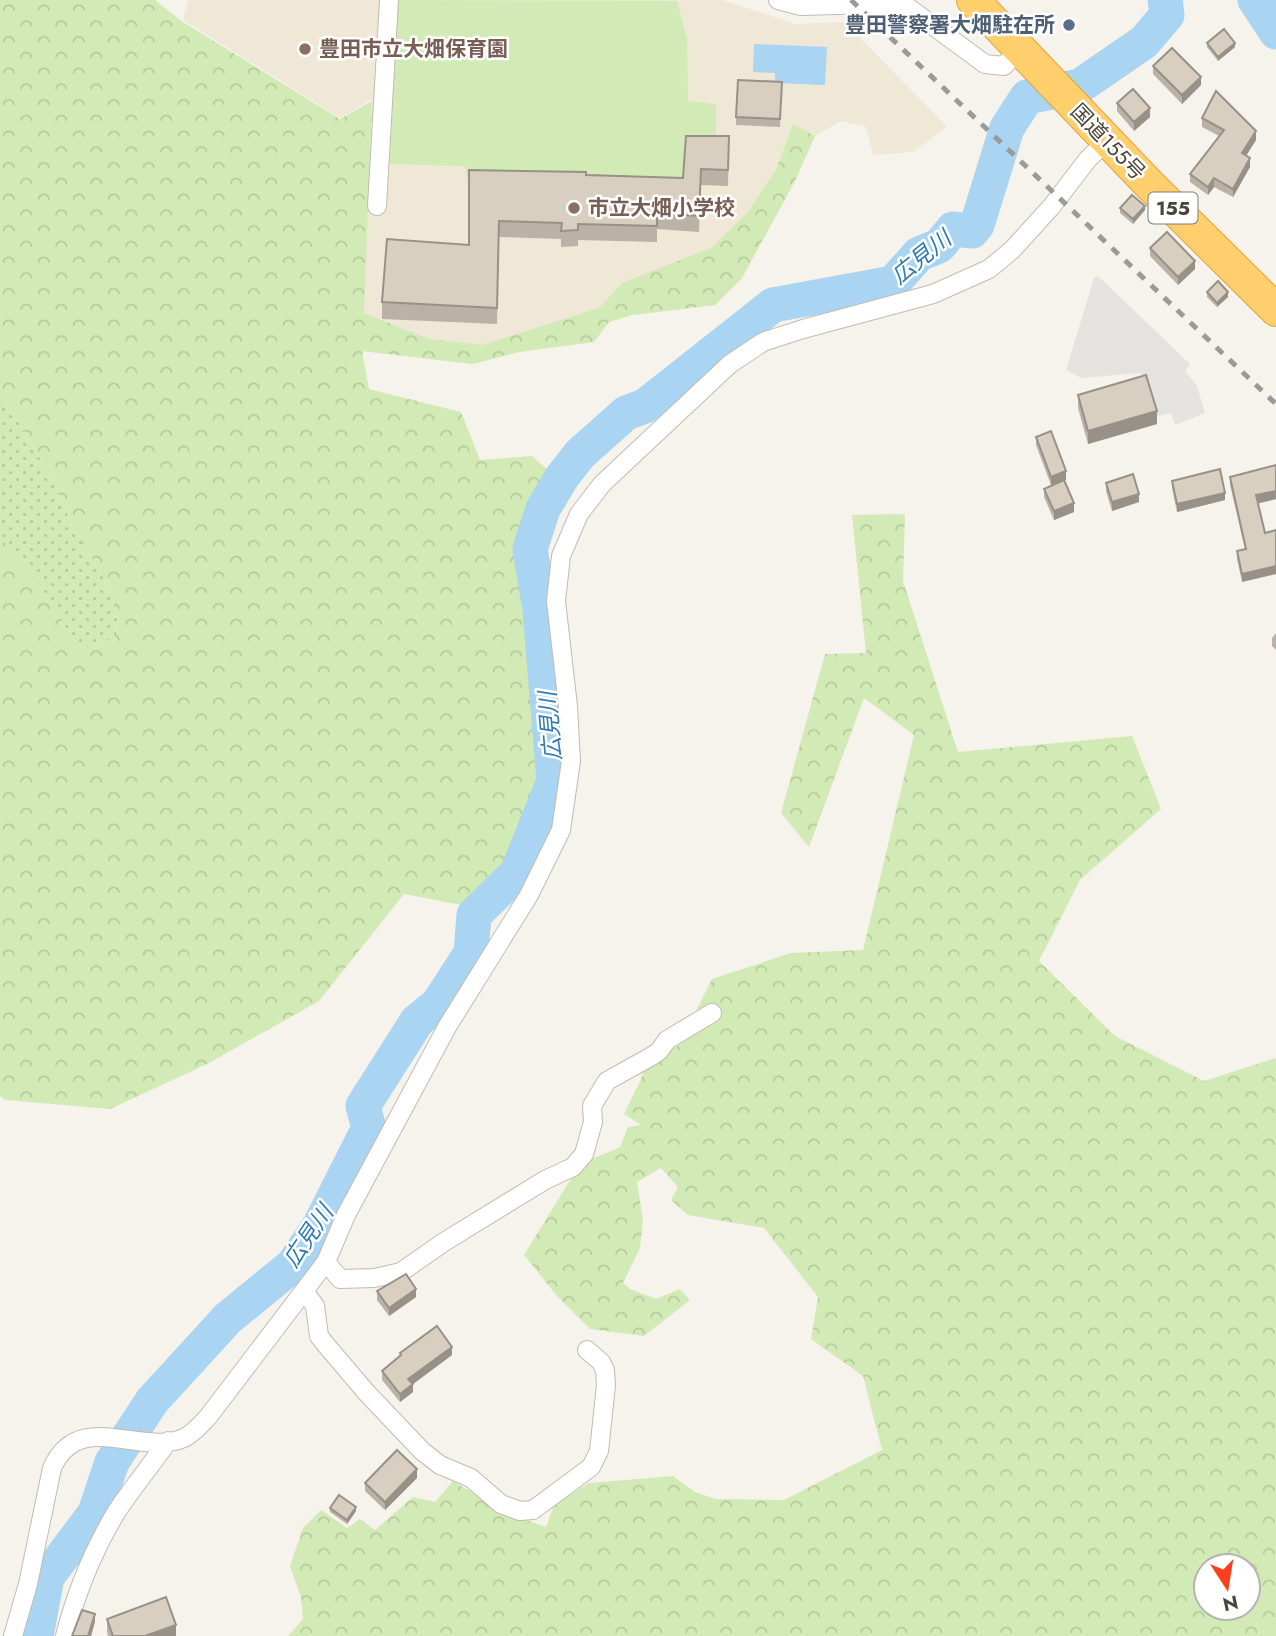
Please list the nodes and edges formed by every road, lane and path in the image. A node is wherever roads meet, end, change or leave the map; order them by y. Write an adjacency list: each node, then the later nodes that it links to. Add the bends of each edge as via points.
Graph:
1 (389, 0): 6 (street)
2 (778, 0): 4 (street, via 801,6 909,8 985,64 1004,65)
3 (974, 0): 4 (highway, 国道155号 / 155)
4 (1019, 49): 5 (highway, 国道155号 / 155)
5 (1107, 141): 7 (highway, 国道155号 / 155); 9 (street, via 1012,250 989,269 933,294 763,342 730,364 601,484 579,514 561,556 556,601 571,761 561,830 529,895 447,1027 346,1215)
6 (377, 206)
7 (1276, 310)
8 (712, 1013): 9 (street, via 607,1081 593,1106 584,1154 573,1167 401,1272 340,1279)
9 (326, 1262): 10 (street)
10 (304, 1291): 11 (street, via 315,1306 326,1345 422,1451 440,1465 471,1478 501,1504 520,1511 533,1510 591,1467 598,1451 606,1377 601,1362); 12 (street, via 208,1417 184,1438)
11 (587, 1350)
12 (164, 1442): 13 (street, via 103,1437 75,1441 57,1457); 14 (street, via 117,1512 92,1561)
13 (13, 1636)
14 (65, 1636)

